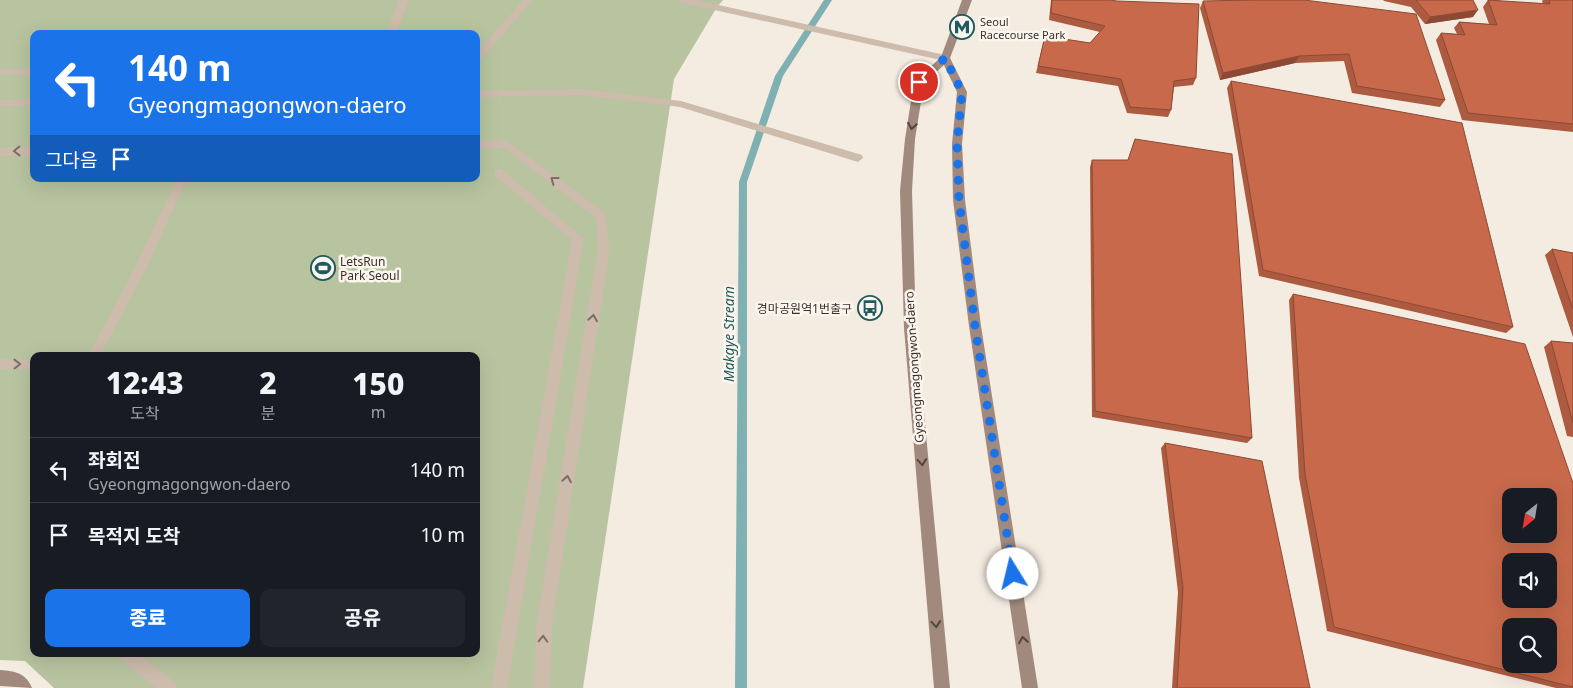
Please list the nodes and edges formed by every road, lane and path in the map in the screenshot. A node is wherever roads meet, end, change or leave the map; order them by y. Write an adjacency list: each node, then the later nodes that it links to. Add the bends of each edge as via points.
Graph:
1 (404, 0): 5 (street)
2 (528, 0): 6 (street)
3 (684, 0): 7 (street)
4 (967, 0): 7 (street, Gyeongmagongwon-daero)
5 (393, 30)
6 (480, 54)
7 (945, 58): 26 (street, Gyeongmagongwon-daero, one-way to 26, via 919,82 906,191 910,328); 27 (street, one-way to 7, via 959,200 957,144 962,92)
8 (0, 72): 9 (street)
9 (30, 72)
10 (480, 94): 16 (street, via 582,92 681,104)
11 (30, 102): 12 (street)
12 (0, 103)
13 (480, 145): 25 (street, one-way to 13, via 544,624 604,249 601,216 506,144)
14 (30, 151): 15 (street, one-way to 15)
15 (0, 152)
16 (858, 158)
17 (499, 173): 24 (street, via 578,239)
18 (181, 182): 19 (street)
19 (96, 352)
20 (0, 364): 21 (street, one-way to 21)
21 (30, 364)
22 (130, 657): 23 (street)
23 (169, 688)
24 (499, 688)
25 (542, 688)
26 (942, 688)
27 (1030, 688)

